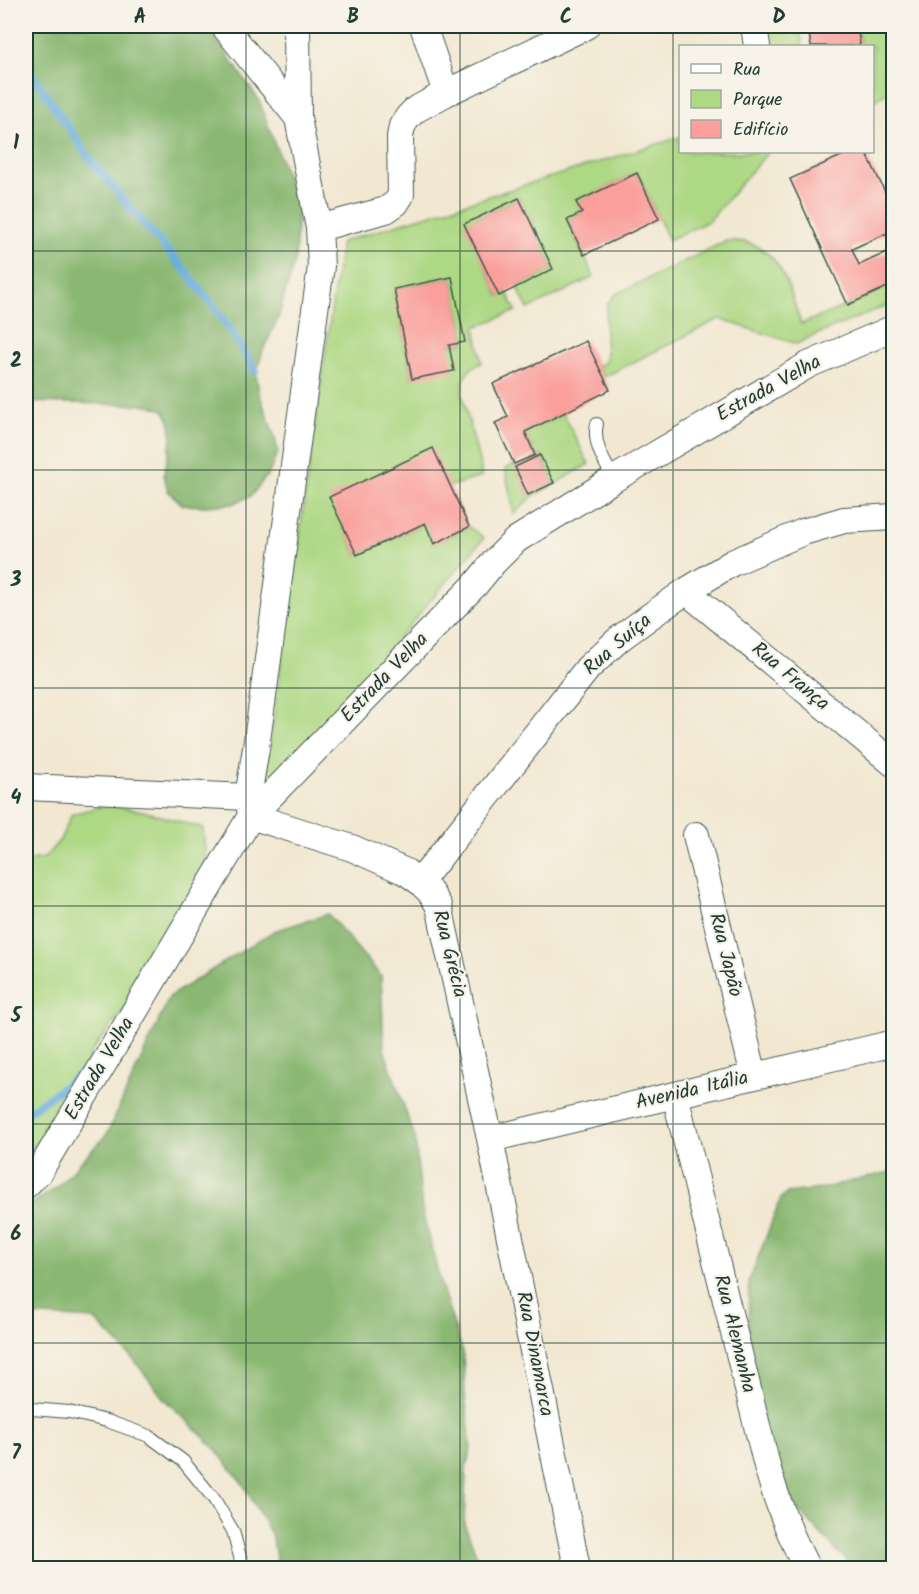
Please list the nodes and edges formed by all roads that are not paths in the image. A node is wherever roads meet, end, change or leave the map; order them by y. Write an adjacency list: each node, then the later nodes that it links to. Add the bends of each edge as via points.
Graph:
1 (224, 26): 8 (street)
2 (297, 26): 8 (street)
3 (423, 26): 7 (street)
4 (586, 26): 7 (street)
5 (754, 26): 6 (street)
6 (757, 45)
7 (446, 93): 9 (street, via 415,110 402,126 402,195 396,203 386,210)
8 (298, 118): 9 (street)
9 (319, 228): 17 (street, via 321,266)
10 (894, 328): 12 (street, Estrada Velha, via 808,365)
11 (597, 424): 12 (lane, via 601,457)
12 (614, 479): 17 (street, Estrada Velha, via 516,540)
13 (894, 518): 14 (street, Rua Suíça, via 844,520 803,532 732,563)
14 (686, 591): 15 (street, Rua França); 19 (street, Rua Suíça, via 619,639 588,668)
15 (894, 764)
16 (26, 787): 17 (street, Rua Grécia)
17 (250, 807): 19 (street, Rua Grécia, via 352,848); 24 (street, Estrada Velha, via 39,1172)
18 (696, 835): 21 (street, Rua Japão)
19 (420, 882): 23 (street, Rua Grécia, via 439,906 443,920)
20 (894, 1043): 21 (street, Avenida Itália)
21 (754, 1076): 22 (street, Avenida Itália)
22 (675, 1095): 23 (street, Avenida Itália); 28 (street, Rua Alemanha, via 768,1470 792,1541)
23 (490, 1139): 27 (street, Rua Dinamarca)
24 (26, 1185)
25 (26, 1410): 26 (lane, via 69,1412 107,1421 149,1437 183,1461 214,1498 233,1531)
26 (243, 1569)
27 (577, 1569)
28 (807, 1569)

